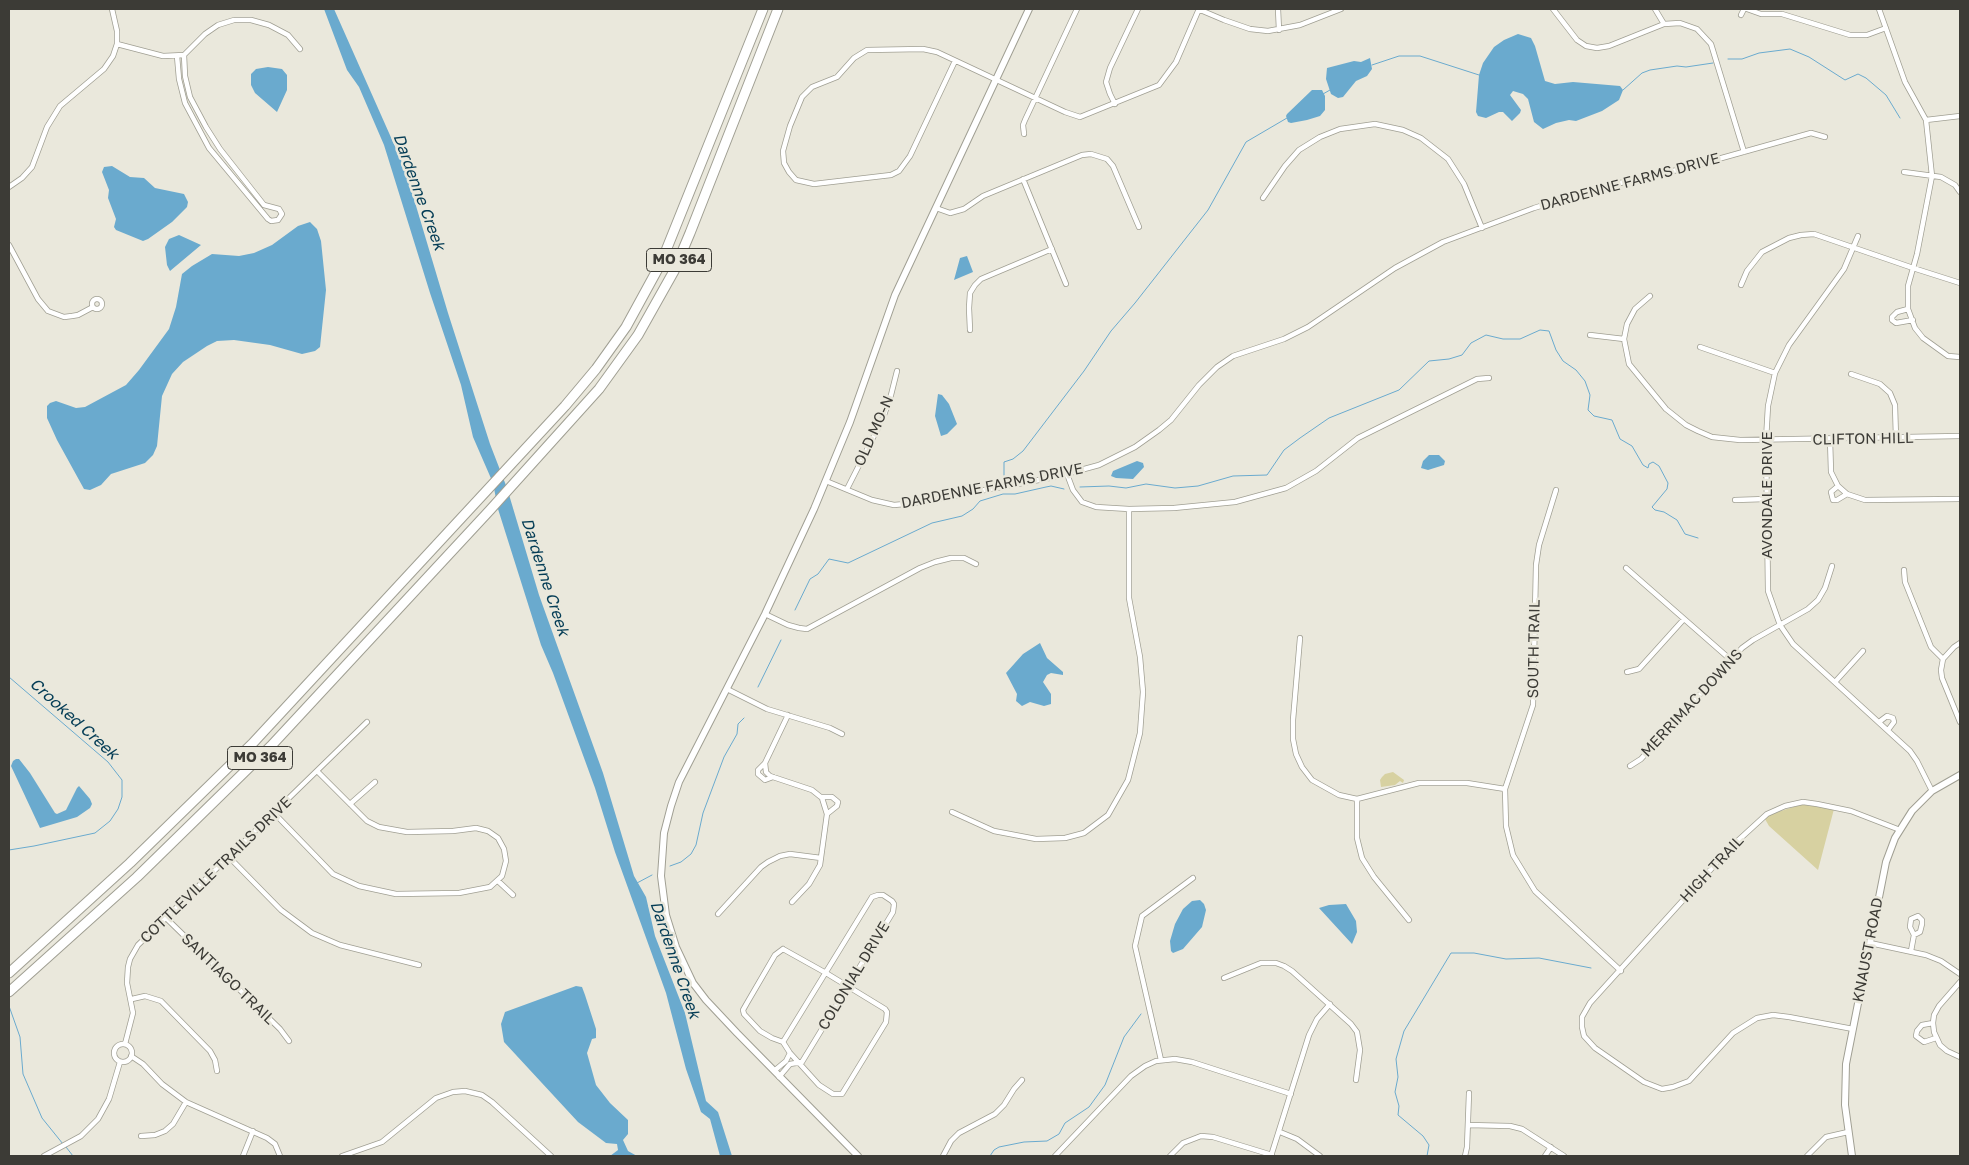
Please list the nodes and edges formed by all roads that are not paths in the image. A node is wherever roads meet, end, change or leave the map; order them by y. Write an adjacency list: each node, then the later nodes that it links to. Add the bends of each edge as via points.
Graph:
1 (112, 9): 18 (street)
2 (763, 9): 127 (highway, MO 364, via 671,241 642,299 586,381 252,744 148,847)
3 (778, 9): 133 (highway, MO 364, via 674,270 654,308 599,389 254,763 137,877)
4 (1029, 9): 23 (main road)
5 (1077, 9): 24 (street)
6 (1138, 9): 25 (street, via 1106,82)
7 (1199, 9): 17 (street, via 1250,28); 25 (street, via 1176,62 1159,85)
8 (1278, 9): 17 (street)
9 (1341, 9): 17 (street)
10 (1553, 9): 15 (street, via 1577,40 1597,48)
11 (1655, 9): 15 (street)
12 (1746, 9): 14 (street); 16 (street, via 1761,14 1782,14 1850,35 1867,35)
13 (1879, 9): 16 (street)
14 (1741, 14)
15 (1664, 24): 30 (street, via 1688,25 1712,44)
16 (1886, 28): 27 (street, via 1905,82)
17 (1279, 30)
18 (117, 44): 21 (street, via 164,56); 34 (street, via 104,69 60,106 47,127 32,167)
19 (300, 49): 20 (street, via 288,35 269,25 252,20 234,20 204,34)
20 (184, 55): 21 (street); 21 (street, via 190,97 206,127 264,205 279,209 282,214 278,220 268,218 209,148 183,98)
21 (177, 56)
22 (955, 61): 22 (street, via 923,49 867,50 858,54 837,77 810,89 802,97 783,151 789,172 796,180 814,184 891,175 899,171 910,156); 23 (street)
23 (997, 80): 24 (street); 37 (main road)
24 (1035, 98): 25 (street, via 1080,116); 28 (street, via 1023,125)
25 (1115, 104)
26 (1960, 116): 27 (street)
27 (1926, 120): 32 (street)
28 (1024, 134)
29 (1825, 137): 30 (street, DARDENNE FARMS DRIVE, via 1811,133)
30 (1744, 152): 39 (street, DARDENNE FARMS DRIVE, via 1598,188)
31 (1904, 172): 32 (street)
32 (1932, 176): 35 (street, via 1949,181); 44 (street)
33 (1023, 179): 37 (street, via 983,196 964,209 950,213); 38 (street, via 1082,155 1102,157 1116,170); 43 (street)
34 (9, 187)
35 (1960, 192)
36 (1263, 198): 39 (street, via 1299,150 1340,129 1368,123 1404,130 1421,138 1448,159 1464,184)
37 (936, 208): 66 (main road, via 895,295)
38 (1139, 227)
39 (1482, 228): 65 (street, DARDENNE FARMS DRIVE, via 1443,242 1394,268 1308,327 1284,339 1233,356 1199,385 1171,420 1135,447 1098,465)
40 (1858, 236): 42 (street, AVONDALE DRIVE)
41 (9, 245): 49 (street, via 48,311 64,317 78,315)
42 (1854, 248): 44 (street); 47 (street, via 1814,234 1789,238 1762,252); 58 (street, AVONDALE DRIVE, via 1844,269 1789,345)
43 (1052, 250): 46 (street); 52 (street, via 974,285 968,308)
44 (1912, 268): 45 (street); 50 (street)
45 (1960, 283)
46 (1066, 284)
47 (1741, 285)
48 (1650, 296): 54 (street, via 1629,317)
49 (93, 307)
50 (1908, 309): 51 (street); 51 (street, via 1897,312 1892,320 1896,323)
51 (1913, 320): 56 (street, via 1932,347 1948,356)
52 (970, 330)
53 (1590, 335): 54 (street)
54 (1624, 339): 64 (street, CLIFTON HILL, via 1626,356 1635,372 1666,409 1686,425 1727,440)
55 (1700, 347): 58 (street)
56 (1960, 357)
57 (897, 371): 68 (street, OLD MO-N, via 892,395)
58 (1775, 373): 64 (street, AVONDALE DRIVE, via 1768,406)
59 (1851, 374): 62 (street, via 1880,384 1890,392 1895,405)
60 (1489, 378): 74 (street, via 1477,379 1358,438 1316,471 1286,488 1235,502)
61 (1960, 436): 62 (street, CLIFTON HILL)
62 (1896, 438): 63 (street, CLIFTON HILL)
63 (1830, 439): 64 (street, CLIFTON HILL); 67 (street, via 1831,472)
64 (1766, 440): 71 (street, AVONDALE DRIVE)
65 (1066, 474): 68 (street, DARDENNE FARMS DRIVE, via 894,505); 74 (street, via 1082,502 1096,507)
66 (826, 481): 68 (street, DARDENNE FARMS DRIVE); 79 (main road)
67 (1838, 486): 70 (street); 70 (street, via 1831,492 1833,500)
68 (847, 489)
69 (1556, 490): 102 (street, SOUTH TRAIL, via 1536,564 1533,704)
70 (1847, 494): 72 (street, via 1865,500)
71 (1766, 499): 73 (street); 81 (street, AVONDALE DRIVE, via 1768,591)
72 (1960, 499)
73 (1735, 500)
74 (1129, 509): 107 (street, via 1129,598 1140,658 1143,700 1140,733 1128,780 1108,815 1084,833 1066,838 1036,839 994,831)
75 (976, 564): 79 (street, via 964,558 935,562 807,629 788,625)
76 (1832, 566): 81 (street, MERRIMAC DOWNS, via 1818,600)
77 (1626, 568): 80 (street)
78 (1904, 570): 85 (street, via 1905,582 1931,647)
79 (765, 614): 89 (main road)
80 (1684, 619): 86 (street); 87 (street, via 1639,669)
81 (1780, 625): 86 (street, MERRIMAC DOWNS, via 1753,640); 88 (street, AVONDALE DRIVE, via 1793,644)
82 (1300, 638): 105 (street, via 1292,726 1296,754 1312,780 1339,795)
83 (1960, 643): 85 (street)
84 (1863, 651): 88 (street)
85 (1943, 659): 93 (street, via 1942,678)
86 (1731, 660): 97 (street, MERRIMAC DOWNS, via 1642,759)
87 (1627, 672)
88 (1835, 682): 92 (street, AVONDALE DRIVE)
89 (727, 688): 90 (street); 149 (main road, via 679,782 671,806 664,833 662,889 676,947 693,983)
90 (788, 716): 95 (street); 96 (street)
91 (367, 722): 98 (street, COTTLEVILLE TRAILS DRIVE)
92 (1879, 722): 94 (street, AVONDALE DRIVE); 94 (street, AVONDALE DRIVE, via 1887,716 1893,718)
93 (1960, 722)
94 (1888, 730): 103 (street, AVONDALE DRIVE, via 1914,756)
95 (842, 734)
96 (765, 763): 100 (street, via 766,772); 100 (street, via 758,774 765,780)
97 (1630, 766)
98 (317, 771): 106 (street); 108 (street, COTTLEVILLE TRAILS DRIVE)
99 (1960, 775): 103 (main road, KNAUST ROAD)
100 (773, 777): 104 (street, via 806,787)
101 (374, 782): 106 (street)
102 (1505, 789): 105 (street, via 1467,783 1418,783); 126 (street, SOUTH TRAIL, via 1509,841 1528,881 1542,900)
103 (1932, 792): 112 (main road, KNAUST ROAD, via 1912,811)
104 (820, 797): 109 (street); 109 (street, via 832,797 838,802)
105 (1357, 800): 121 (street, via 1356,838 1362,858)
106 (350, 804): 111 (street, via 373,825 394,831 453,832)
107 (952, 812)
108 (274, 813): 113 (street, COTTLEVILLE TRAILS DRIVE); 116 (street, via 333,874 359,886 396,894 452,894 484,889)
109 (827, 814): 114 (street)
110 (477, 821): 111 (street)
111 (476, 828): 116 (street, via 488,831 502,844 506,861)
112 (1900, 830): 123 (main road, KNAUST ROAD, via 1886,862); 126 (street, HIGH TRAIL, via 1851,811 1803,802 1767,814 1732,846)
113 (228, 856): 120 (street, COTTLEVILLE TRAILS DRIVE); 125 (street, via 280,910 312,933 340,945)
114 (821, 858): 118 (street, via 813,878); 119 (street, via 790,854 768,862)
115 (1193, 878): 145 (street, via 1142,916 1135,946)
116 (498, 881): 117 (street)
117 (513, 895)
118 (792, 902)
119 (718, 914)
120 (166, 918): 134 (street, COTTLEVILLE TRAILS DRIVE, via 138,945 130,959 127,975); 139 (street, SANTIAGO TRAIL)
121 (1408, 920)
122 (1914, 935): 124 (street)
123 (1870, 942): 124 (street); 137 (main road, KNAUST ROAD)
124 (1911, 951): 129 (street, via 1941,961)
125 (419, 965)
126 (1621, 971): 137 (street, HIGH TRAIL, via 1582,1017 1584,1036 1595,1048 1644,1082 1662,1089 1689,1081 1734,1033 1757,1018 1773,1015)
127 (9, 973)
128 (826, 973): 132 (street); 132 (street, COLONIAL DRIVE, via 872,897 880,895 892,901 893,912); 140 (street, COLONIAL DRIVE); 140 (street, via 785,950 779,950 743,1010 760,1031)
129 (1960, 974)
130 (1224, 978): 135 (street, via 1261,963 1276,963 1292,971)
131 (1960, 982): 136 (street, via 1939,1006)
132 (847, 987): 147 (street, COLONIAL DRIVE, via 802,1062); 147 (street, via 885,1009 888,1019 842,1094 833,1094 819,1085)
133 (11, 990)
134 (132, 999): 141 (street, COTTLEVILLE TRAILS DRIVE, via 133,1013); 148 (street, via 145,996 161,1001 210,1051)
135 (1330, 1004): 152 (street, via 1357,1032 1360,1050); 154 (street, via 1309,1035)
136 (1933, 1023): 138 (street); 138 (street, via 1922,1025 1916,1036 1924,1042)
137 (1853, 1029): 159 (main road, KNAUST ROAD, via 1845,1084)
138 (1936, 1038): 144 (street, via 1947,1051)
139 (289, 1041)
140 (783, 1042): 142 (street)
141 (125, 1044): 143 (street, via 131,1049); 146 (street, via 114,1050 115,1059)
142 (790, 1054): 147 (street); 149 (street)
143 (131, 1056): 146 (street, via 126,1062); 155 (street)
144 (1960, 1057)
145 (1161, 1060): 154 (street, via 1192,1062); 169 (street, via 1131,1076)
146 (120, 1062): 162 (street, via 102,1113 72,1142)
147 (798, 1063): 150 (street, COLONIAL DRIVE, via 790,1064)
148 (217, 1071)
149 (774, 1071): 150 (main road)
150 (779, 1077): 167 (main road)
151 (1022, 1080): 168 (street, via 995,1114 959,1132)
152 (1356, 1080)
153 (1469, 1093): 156 (street)
154 (1291, 1094): 158 (street)
155 (186, 1102): 157 (street); 160 (street, via 165,1132)
156 (1468, 1125): 161 (street, via 1522,1129); 173 (street)
157 (253, 1131): 163 (street); 164 (street, via 272,1142)
158 (1280, 1132): 171 (street); 172 (street, via 1297,1139)
159 (1848, 1132): 176 (street, via 1826,1137); 177 (main road, KNAUST ROAD)
160 (141, 1136)
161 (1551, 1147): 174 (street); 175 (street)
162 (44, 1156)
163 (243, 1156)
164 (280, 1156)
165 (342, 1156): 166 (street, via 382,1142 436,1098 465,1091 482,1095 492,1102)
166 (551, 1156)
167 (858, 1156)
168 (943, 1156)
169 (1055, 1156)
170 (1170, 1156): 171 (street, via 1183,1143 1202,1136)
171 (1271, 1156)
172 (1320, 1156)
173 (1465, 1156)
174 (1545, 1156)
175 (1564, 1156)
176 (1807, 1156)
177 (1852, 1156)

